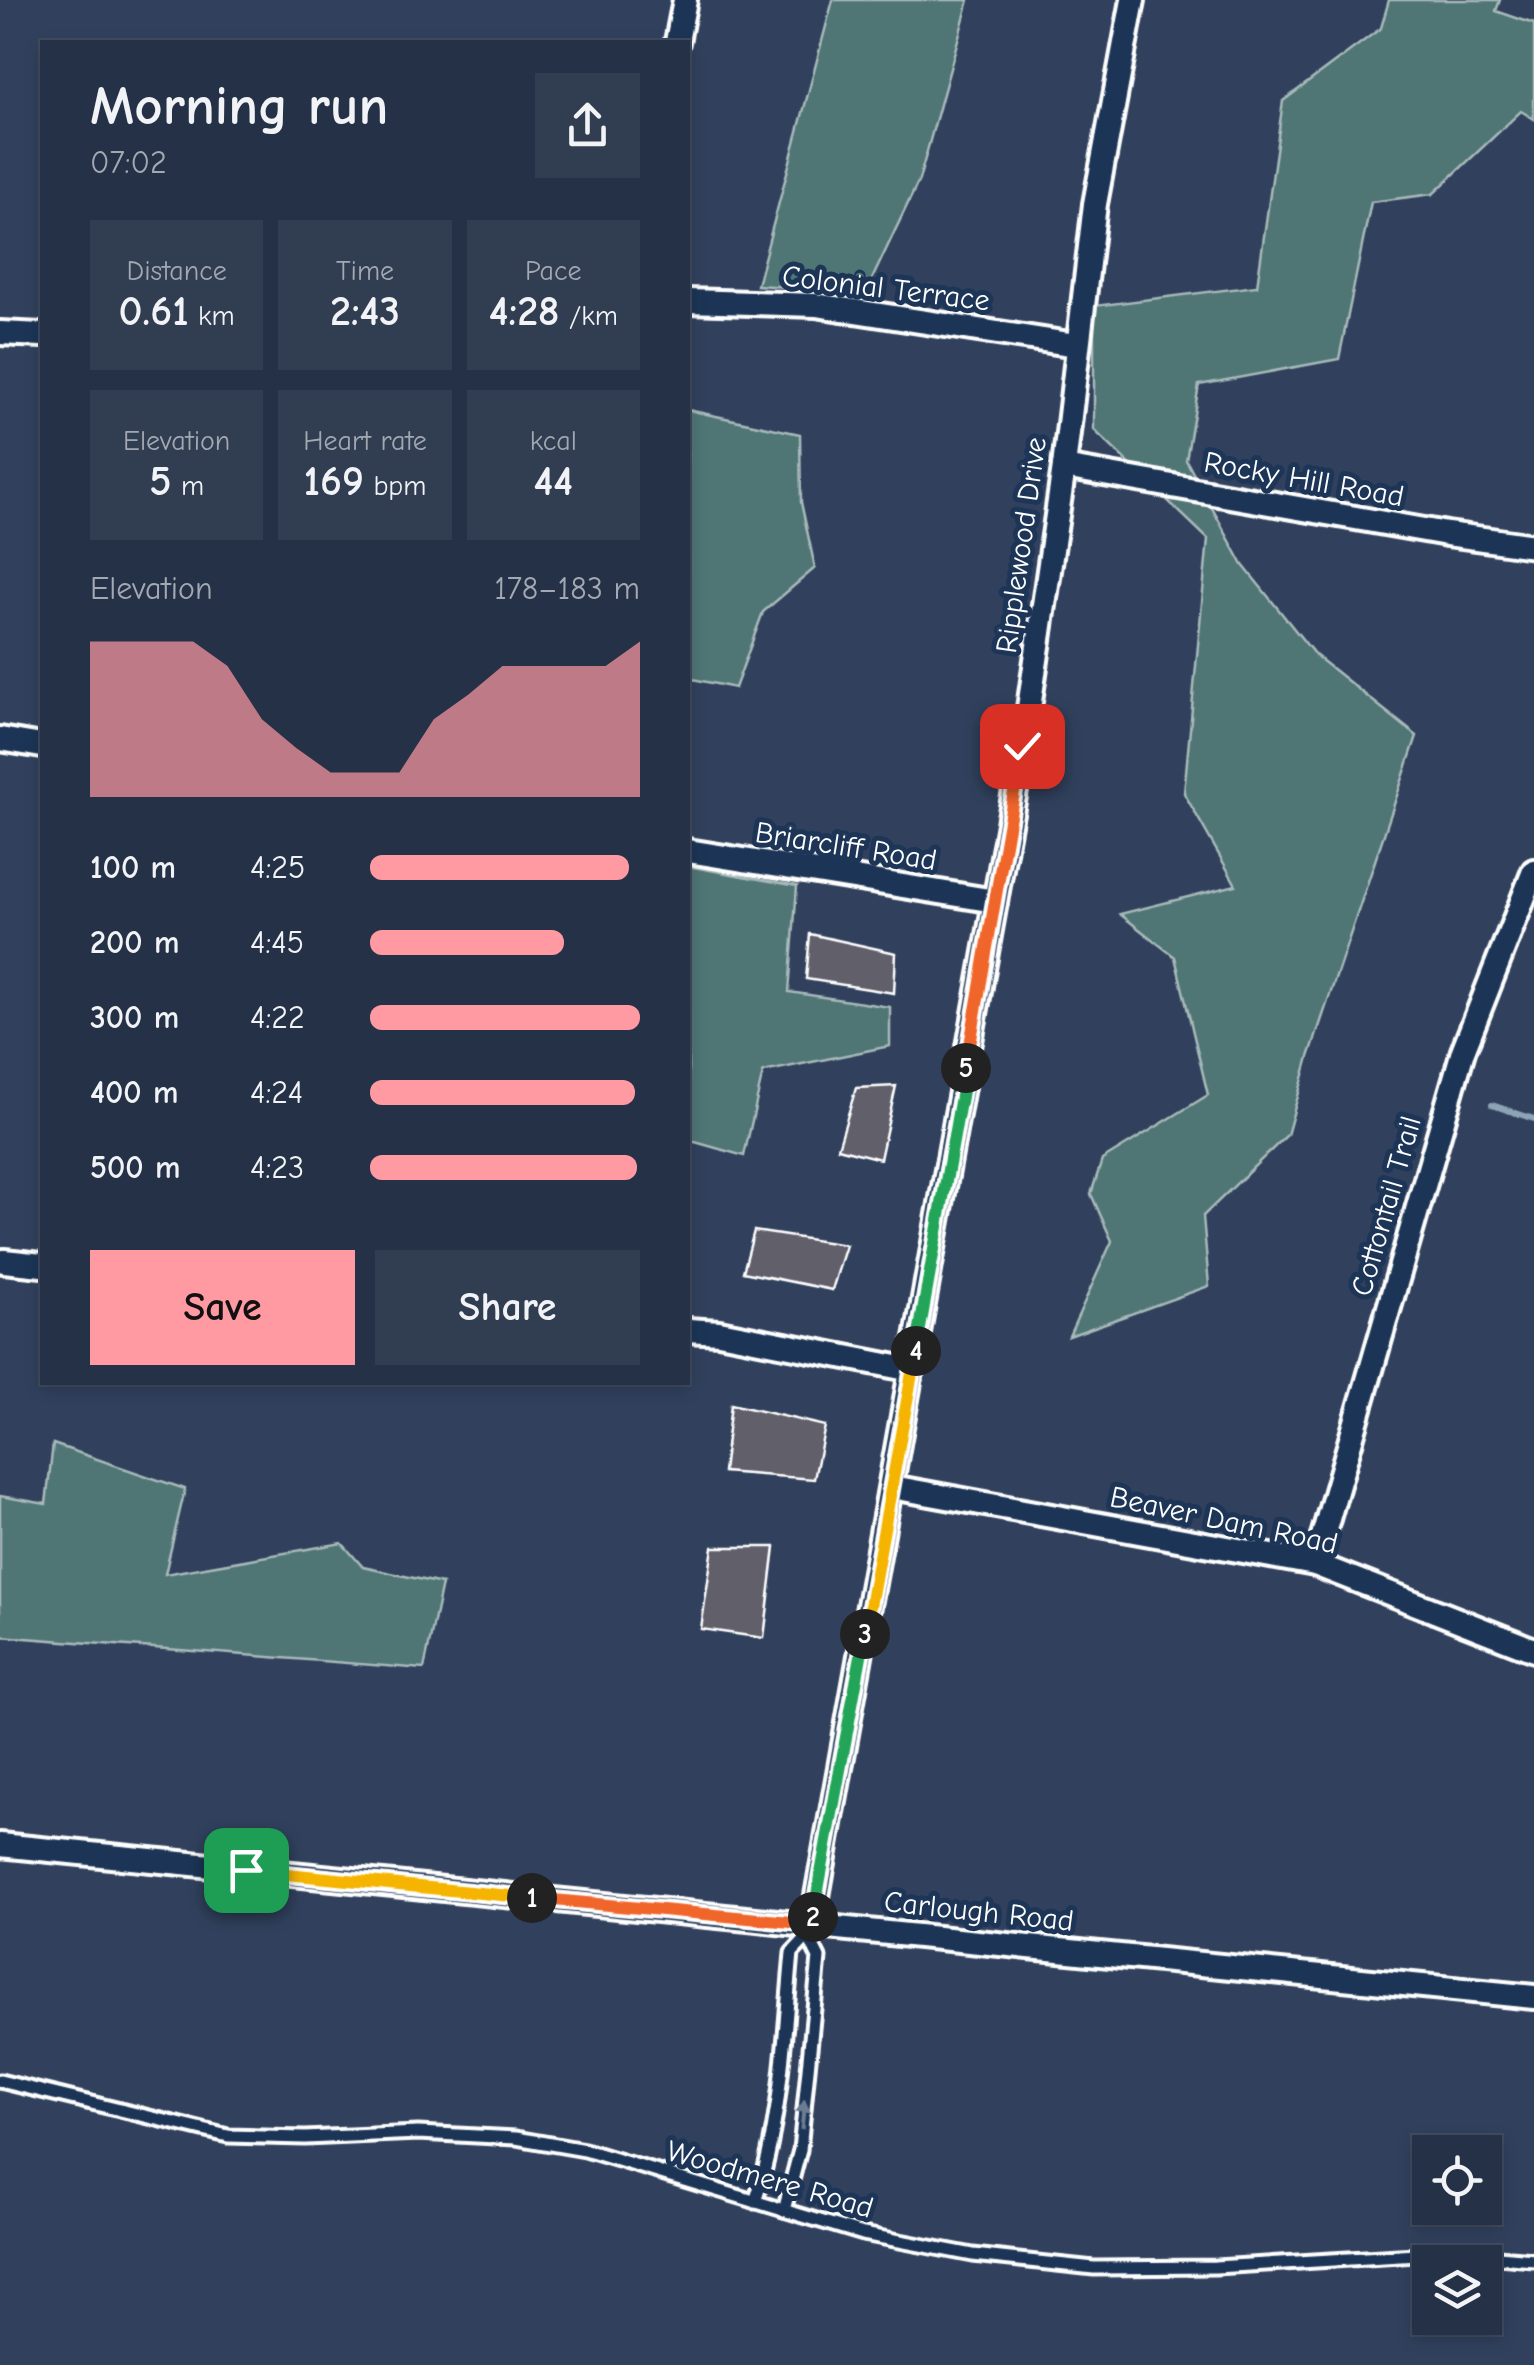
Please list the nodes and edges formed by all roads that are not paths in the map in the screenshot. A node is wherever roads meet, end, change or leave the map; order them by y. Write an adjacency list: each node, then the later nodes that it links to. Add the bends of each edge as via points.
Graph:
1 (686, 0): 3 (street)
2 (1133, 0): 7 (street, Ripplewood Drive)
3 (677, 40)
4 (690, 300): 7 (street, Colonial Terrace, via 816,305)
5 (0, 333): 6 (street)
6 (40, 335)
7 (1076, 344): 8 (street, Ripplewood Drive)
8 (1064, 468): 9 (street, Rocky Hill Road); 14 (street, Ripplewood Drive)
9 (1534, 546)
10 (0, 739): 11 (street)
11 (40, 746)
12 (690, 851): 14 (street, Briarcliff Road)
13 (1534, 871): 20 (street, Cottontail Trail, via 1452,1086)
14 (995, 900): 18 (street, Ripplewood Drive)
15 (4, 1262): 16 (street)
16 (40, 1265)
17 (690, 1330): 18 (street)
18 (912, 1370): 19 (street, Ripplewood Drive)
19 (892, 1487): 20 (street, Beaver Dam Road); 23 (street, Ripplewood Drive)
20 (1316, 1564): 21 (street, Beaver Dam Road)
21 (1534, 1650)
22 (0, 1845): 23 (street, Carlough Road)
23 (810, 1930): 24 (street, Carlough Road); 26 (lane, via 792,1953 776,2125); 27 (lane, one-way to 23, via 800,2150 819,1958)
24 (1534, 1997)
25 (0, 2081): 26 (lane, Woodmere Road, via 228,2136 516,2138 585,2150)
26 (755, 2202): 27 (lane, Woodmere Road)
27 (784, 2210): 28 (lane, Woodmere Road, via 863,2234 973,2255 1094,2268 1450,2254)
28 (1534, 2260)

